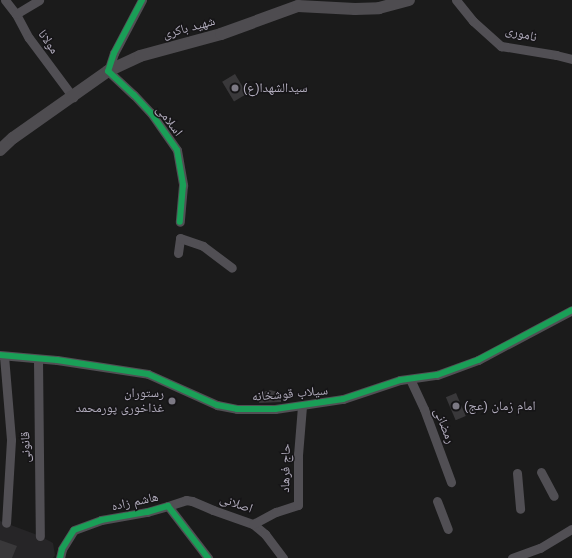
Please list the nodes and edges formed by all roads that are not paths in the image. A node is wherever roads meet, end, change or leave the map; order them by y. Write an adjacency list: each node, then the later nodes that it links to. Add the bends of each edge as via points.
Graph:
1 (5, 0): 6 (street, مولانا)
2 (39, 0): 6 (street)
3 (142, 0): 8 (street, via 114,53)
4 (409, 0): 8 (main road, شهید باکری, via 379,8 298,6 209,38 140,56)
5 (456, 0): 7 (street, ناموری, via 501,46 556,54)
6 (16, 14): 9 (street, مولانا, via 29,38)
7 (572, 59)
8 (108, 71): 9 (main road, شهید باکری); 11 (street, اسلامی, via 151,113 177,150 183,185)
9 (73, 97): 10 (main road, شهید باکری, via 13,138)
10 (0, 150)
11 (180, 222)
12 (178, 253): 13 (street, via 180,238 203,246)
13 (232, 268)
14 (572, 310): 17 (street, سیلاب قوشخانه, via 478,360 437,375)
15 (2, 355): 16 (street, سیلاب قوشخانه); 26 (street, via 11,440)
16 (38, 359): 18 (street, سیلاب قوشخانه, via 148,374 205,400 237,409); 30 (street, قانونی)
17 (410, 379): 18 (street, سیلاب قوشخانه, via 342,399); 21 (street, رمضانی)
18 (302, 406): 27 (street, حاج فرهاد, via 298,455 298,505 276,512)
19 (542, 472): 22 (street)
20 (517, 473): 25 (street)
21 (451, 482)
22 (554, 496)
23 (437, 501): 29 (street)
24 (168, 506): 27 (street, اصلانی, via 186,500 192,501); 31 (street, هاشم زاده, via 101,520 74,530 62,549); 32 (street, هاشم زاده)
25 (520, 509)
26 (6, 523)
27 (253, 524): 33 (street, اصلانی)
28 (572, 529): 34 (street, via 540,548)
29 (448, 530)
30 (40, 536)
31 (60, 558)
32 (208, 558)
33 (283, 558)
34 (512, 558)

